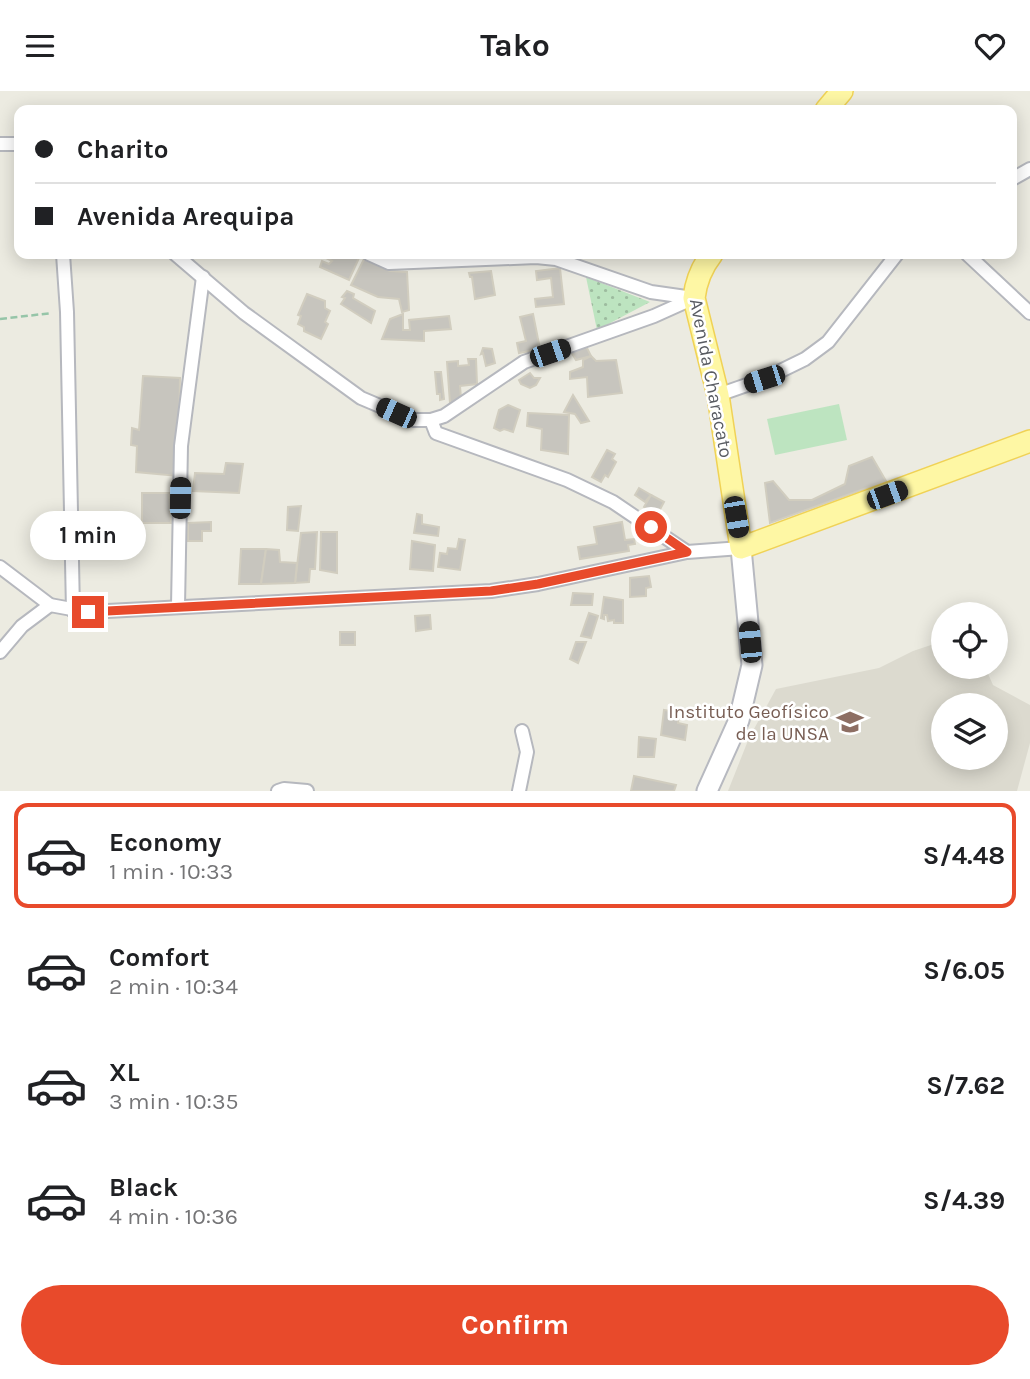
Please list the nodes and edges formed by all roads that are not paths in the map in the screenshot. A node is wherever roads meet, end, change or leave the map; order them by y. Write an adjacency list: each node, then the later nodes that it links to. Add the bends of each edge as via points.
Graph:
1 (842, 91): 2 (main road)
2 (831, 105)
3 (63, 259): 22 (street)
4 (181, 259): 11 (street)
5 (380, 259): 6 (street, via 390,264)
6 (494, 259)
7 (556, 259): 12 (street, via 651,292)
8 (708, 259): 12 (main road, Avenida Characato, via 695,283)
9 (893, 259): 14 (street, via 828,342 764,379)
10 (972, 259): 13 (street)
11 (203, 277): 15 (street, via 244,313 361,398 413,420); 21 (street, via 181,446)
12 (694, 298): 14 (main road, Avenida Characato); 15 (street, via 524,362)
13 (1030, 313)
14 (719, 395): 17 (main road, Avenida Characato)
15 (431, 420): 18 (street, via 436,433 567,480 614,502)
16 (1030, 441): 17 (main road)
17 (741, 548): 18 (street); 28 (main road, Avenida Characato, via 752,665 739,720)
18 (687, 552): 21 (street, via 491,591)
19 (0, 567): 20 (street)
20 (50, 605): 22 (street); 23 (street, via 22,625)
21 (178, 606): 22 (street)
22 (74, 611)
23 (0, 652)
24 (522, 731): 27 (street, via 527,752)
25 (278, 791): 26 (street)
26 (307, 791)
27 (519, 791)
28 (707, 791)

